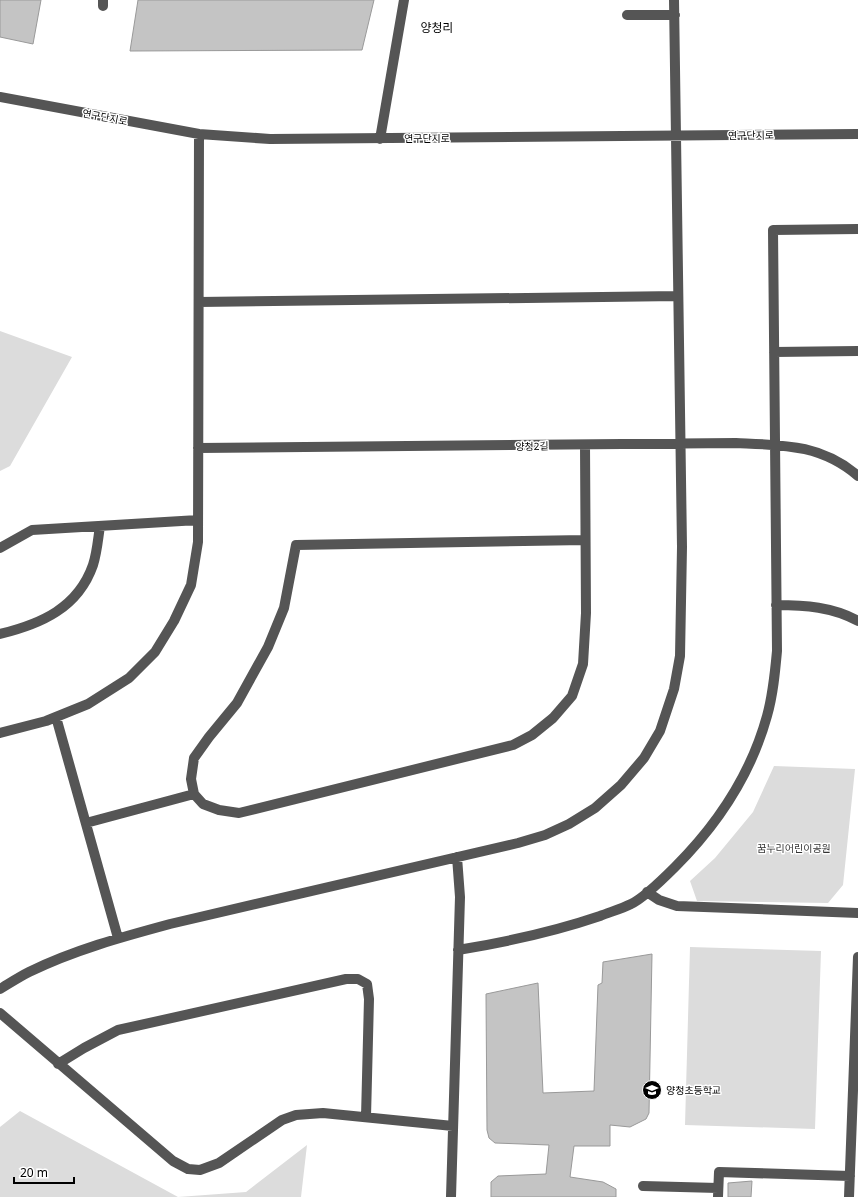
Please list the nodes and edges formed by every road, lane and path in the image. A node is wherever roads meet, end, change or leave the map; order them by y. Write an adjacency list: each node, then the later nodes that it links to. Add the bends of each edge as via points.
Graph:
1 (404, 0): 9 (street)
2 (674, 0): 4 (street)
3 (627, 15): 4 (street)
4 (675, 15): 8 (street)
5 (0, 97): 6 (street, 연구단지로)
6 (199, 134): 9 (street, 연구단지로, via 270,139); 12 (street)
7 (858, 134): 8 (street, 연구단지로)
8 (675, 136): 9 (street, 연구단지로); 11 (street)
9 (380, 139)
10 (858, 229): 14 (street, via 773,230)
11 (678, 296): 12 (street); 15 (street)
12 (198, 302): 18 (street)
13 (857, 351): 14 (street)
14 (774, 352): 17 (street)
15 (681, 444): 16 (street, 양청2길); 17 (street, 양청2길); 31 (street, via 680,656 674,689 660,731 644,758 621,785 594,808 569,824 518,843)
16 (585, 445): 18 (street, 양청2길); 22 (street)
17 (775, 445): 19 (street, 양청2길, via 793,446 821,453); 24 (street)
18 (198, 448): 20 (street)
19 (858, 476)
20 (198, 520): 21 (street); 27 (street, via 198,542 191,585 174,622 155,652 129,678 88,704)
21 (100, 526): 23 (street, via 32,530); 26 (street, via 93,564 86,581 72,600 53,614 24,628)
22 (586, 540): 29 (street, via 296,545 284,608 268,647 237,703 194,758 191,779); 29 (street, via 583,664 572,696 554,718 532,735 513,745 238,813 203,804)
23 (0, 548)
24 (776, 605): 25 (street, via 824,608); 32 (street, via 775,682 767,717 754,752 732,796 710,829 659,883)
25 (858, 621)
26 (0, 634)
27 (56, 717): 28 (street); 30 (street)
28 (0, 733)
29 (194, 794): 30 (street)
30 (86, 823): 34 (street)
31 (457, 857): 34 (street); 35 (street, via 460,897)
32 (647, 892): 33 (street, via 659,900 677,906); 35 (street, via 632,904 582,922 534,936)
33 (858, 913)
34 (118, 938): 37 (street, via 61,958)
35 (458, 950): 41 (street)
36 (858, 957): 42 (street)
37 (0, 989)
38 (0, 1013): 39 (street)
39 (58, 1064): 40 (street, via 173,1161 188,1169 200,1170 219,1163 282,1120 323,1114); 40 (street, via 118,1030 346,979 358,979 367,984 369,999)
40 (366, 1118): 41 (street)
41 (453, 1126): 45 (street)
42 (850, 1176): 44 (street, via 719,1172); 46 (street)
43 (643, 1186): 44 (street)
44 (718, 1193)
45 (451, 1197)
46 (849, 1197)

